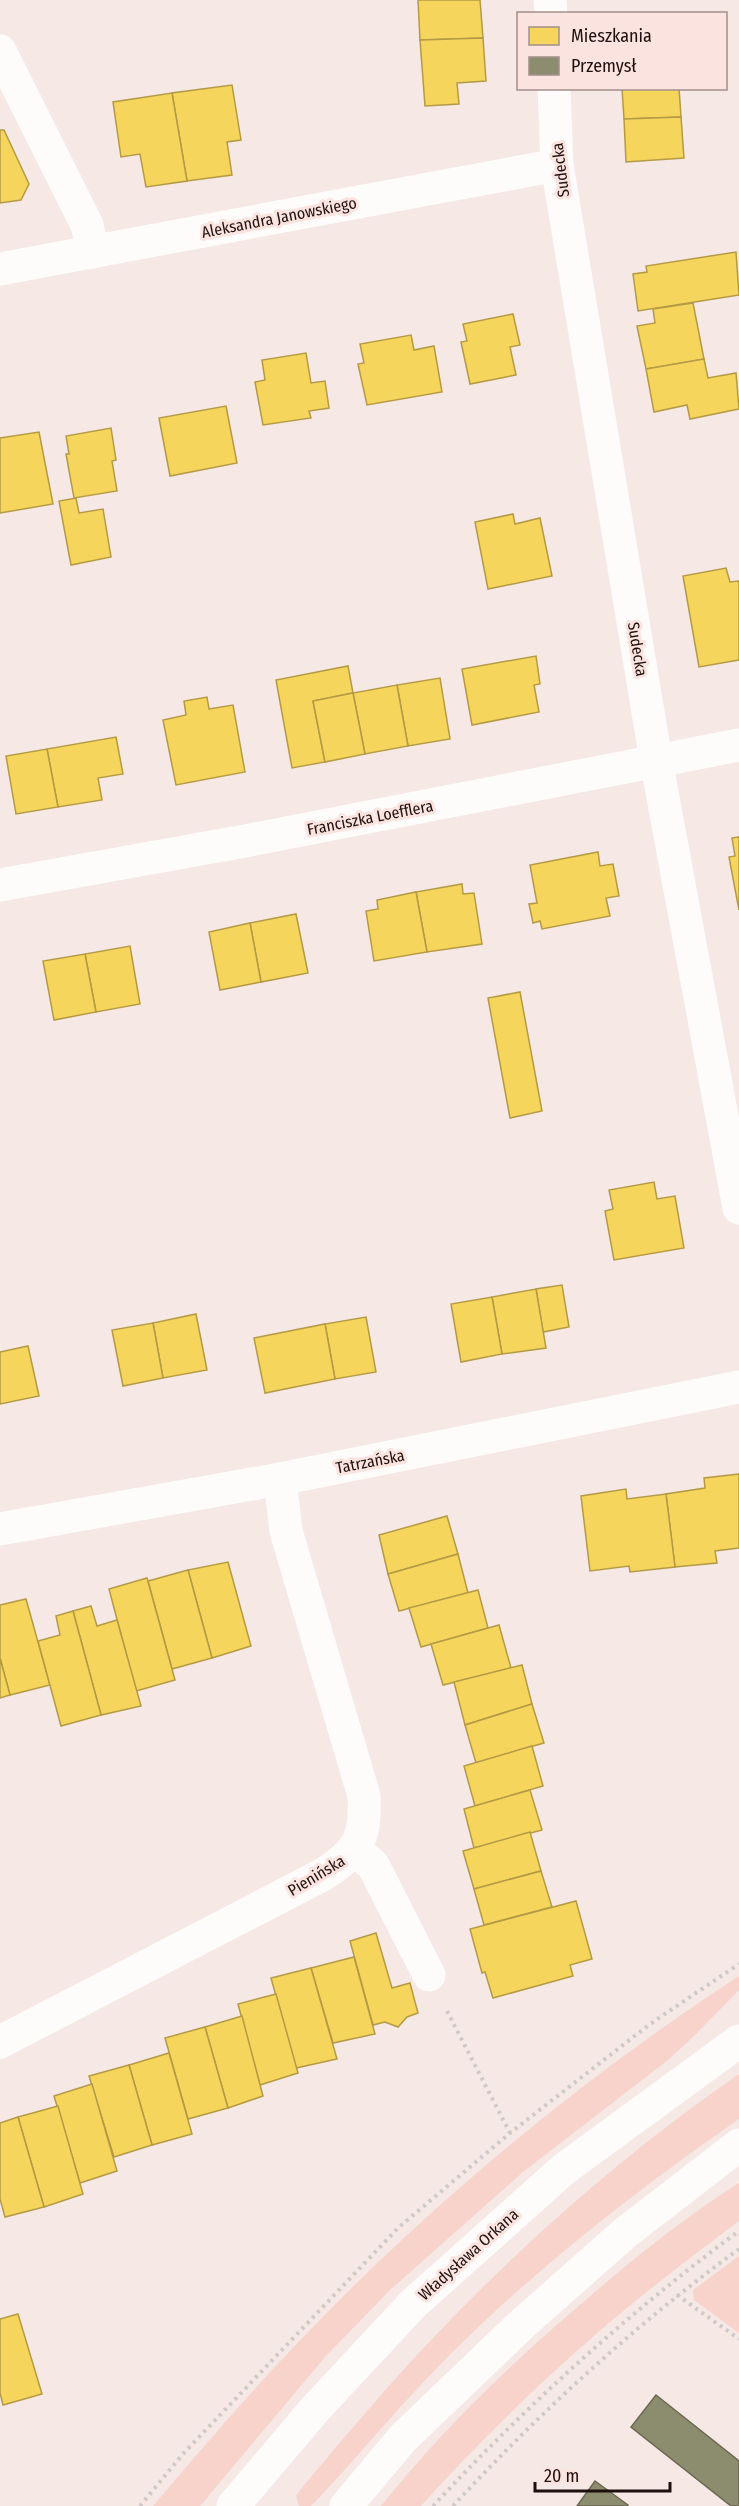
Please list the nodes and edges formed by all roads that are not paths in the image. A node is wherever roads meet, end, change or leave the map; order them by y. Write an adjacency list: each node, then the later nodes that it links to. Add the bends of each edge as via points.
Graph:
1 (0, 51): 4 (street, via 87,225)
2 (554, 90): 3 (street, Sudecka)
3 (557, 165): 4 (street, Aleksandra Janowskiego); 7 (street, Sudecka)
4 (93, 252): 5 (street, Aleksandra Janowskiego)
5 (0, 269)
6 (739, 745): 7 (street, Franciszka Loefflera)
7 (656, 760): 8 (street, Franciszka Loefflera); 9 (street, Sudecka)
8 (0, 885)
9 (739, 1208)
10 (739, 1386): 11 (street, Tatrzańska)
11 (279, 1479): 12 (street, Tatrzańska); 13 (street, Pienińska, via 286,1531 364,1796 365,1813)
12 (0, 1529)
13 (355, 1850): 14 (street, via 373,1865); 16 (street, Pienińska, via 324,1874)
14 (429, 1976)
15 (739, 2041): 18 (street, Władysława Orkana, via 564,2169 413,2304 316,2408)
16 (0, 2042)
17 (739, 2145): 19 (street, via 625,2233 521,2325 403,2438)
18 (233, 2506)
19 (346, 2506)

